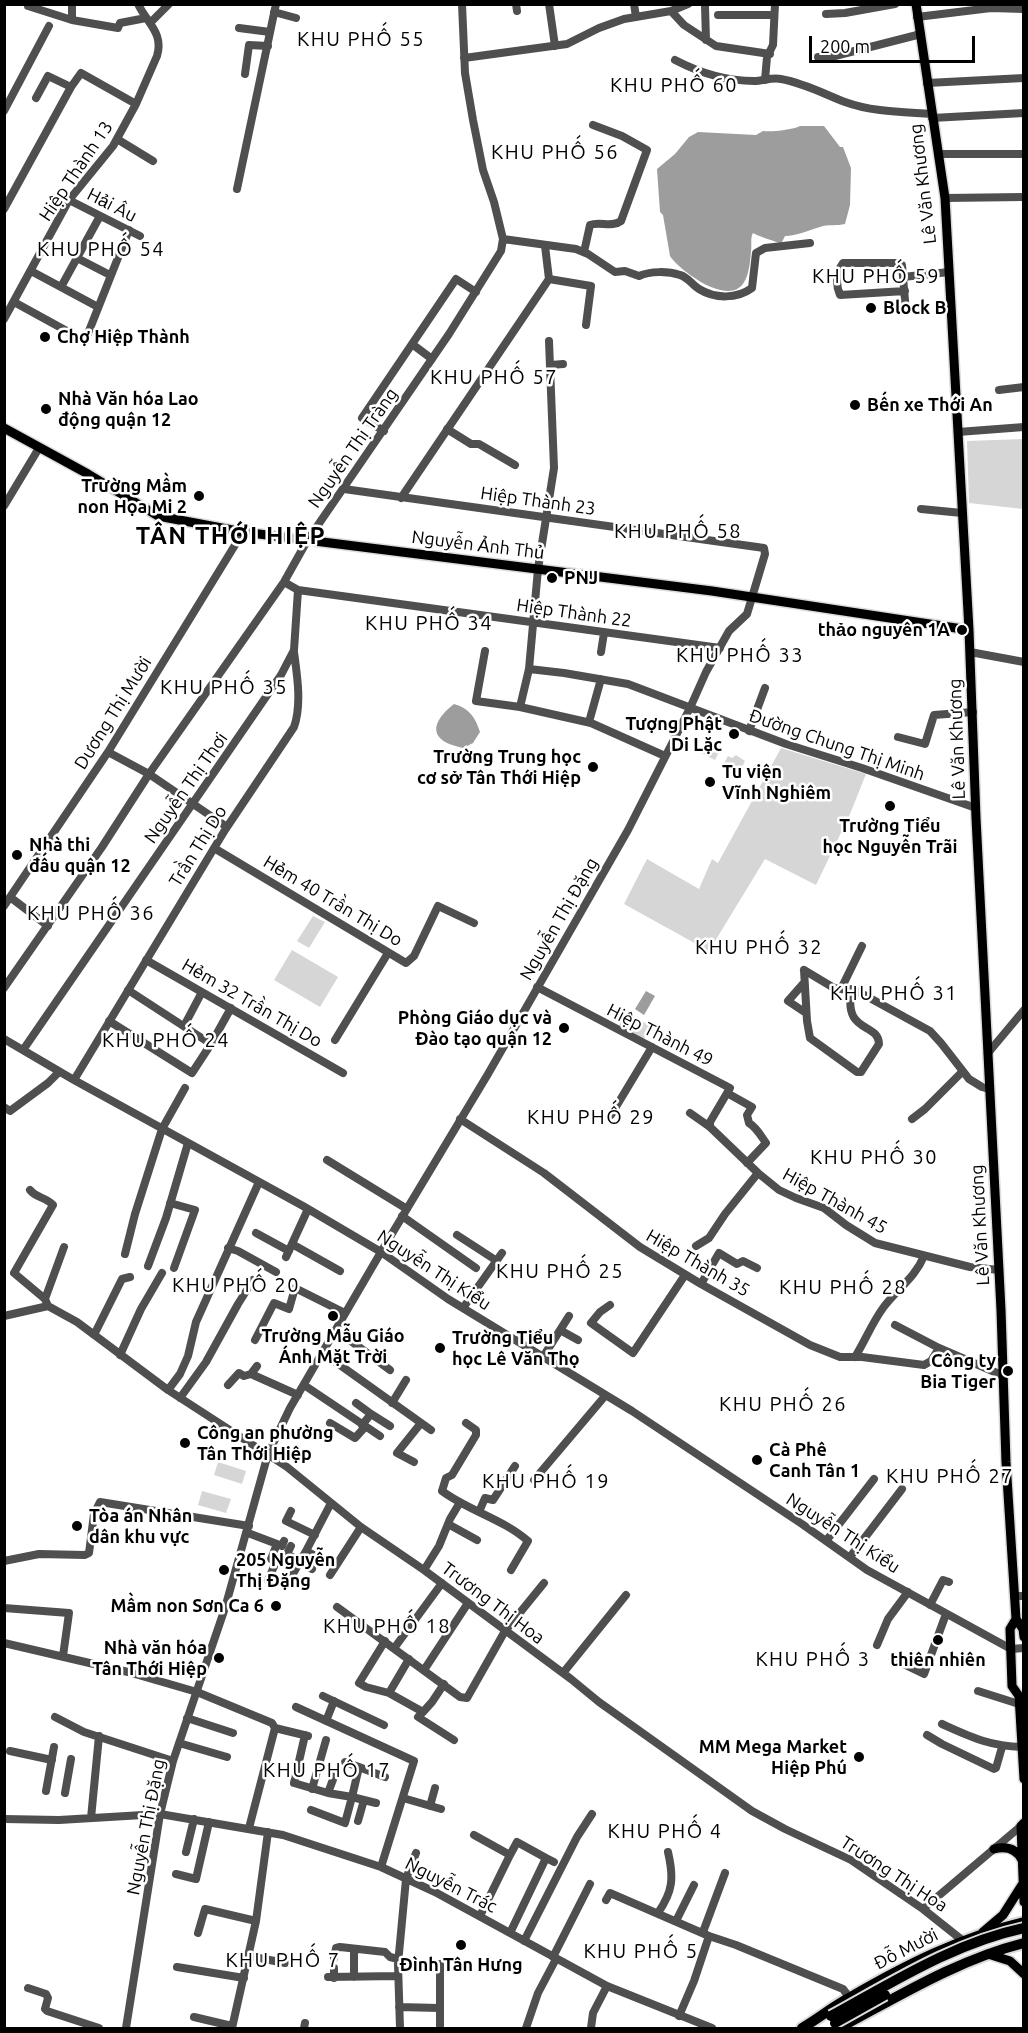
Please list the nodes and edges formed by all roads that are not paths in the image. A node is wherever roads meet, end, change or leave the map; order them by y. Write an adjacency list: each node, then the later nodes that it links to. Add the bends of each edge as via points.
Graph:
1 (72, 4): 22 (street)
2 (138, 4): 23 (street, Hiệp Thành 13)
3 (169, 4): 23 (street)
4 (462, 4): 33 (street)
5 (549, 4): 30 (street)
6 (634, 4): 19 (street)
7 (688, 4): 15 (street)
8 (775, 4): 18 (street)
9 (896, 4): 16 (street)
10 (916, 5): 20 (main road, Lê Văn Khương)
11 (28, 6): 22 (street)
12 (705, 6): 28 (street)
13 (275, 8): 21 (street, via 284,16); 26 (street)
14 (1023, 9): 20 (street, via 991,8)
15 (671, 11): 19 (street); 28 (street)
16 (826, 14)
17 (718, 15): 18 (street)
18 (774, 15): 31 (street)
19 (636, 17): 30 (street)
20 (918, 17): 27 (main road, Lê Văn Khương)
21 (296, 18)
22 (72, 20): 23 (street, via 118,28 120,23)
23 (148, 20): 41 (street, Hiệp Thành 13, via 159,38 159,48)
24 (49, 26): 42 (street)
25 (239, 28): 26 (street)
26 (270, 32): 29 (street)
27 (921, 34): 32 (street); 38 (main road, Lê Văn Khương)
28 (706, 40): 31 (street, via 717,46)
29 (268, 46): 35 (street, via 249,45); 50 (street)
30 (555, 46): 33 (street)
31 (770, 54): 37 (street)
32 (818, 57)
33 (464, 58): 58 (street, via 478,149)
34 (675, 60): 37 (street, via 702,73)
35 (245, 74)
36 (1023, 78): 38 (street)
37 (765, 80): 44 (street, via 783,79 846,102)
38 (927, 83): 44 (main road, Lê Văn Khương)
39 (71, 87): 40 (street, via 48,76); 41 (street, via 81,73); 54 (street)
40 (36, 98)
41 (136, 104): 46 (street, Hiệp Thành 13)
42 (4, 111)
43 (1023, 112): 44 (street)
44 (932, 116): 47 (main road, Lê Văn Khương)
45 (593, 125): 61 (street, via 622,135 646,150 621,221 590,225)
46 (117, 139): 49 (street); 53 (street, Hiệp Thành 13)
47 (938, 154): 48 (street); 52 (main road, Lê Văn Khương)
48 (1023, 154)
49 (153, 161)
50 (237, 189)
51 (1023, 197): 52 (street)
52 (945, 198): 64 (main road, Lê Văn Khương)
53 (69, 200): 55 (street, Hải Âu); 63 (street, Hiệp Thành 13)
54 (4, 208)
55 (100, 216): 56 (street, Hải Âu); 62 (street)
56 (129, 230): 57 (street, Hải Âu); 65 (street)
57 (140, 236)
58 (503, 239): 60 (street); 70 (street, Nguyễn Thị Tràng, via 501,251)
59 (810, 243): 61 (street, via 765,248 756,253 752,288 744,295 728,297 707,293 682,275 615,272)
60 (545, 246): 61 (street); 67 (street)
61 (584, 252)
62 (77, 258): 65 (street); 68 (street)
63 (31, 271): 68 (street); 71 (street, Hiệp Thành 13)
64 (949, 272): 66 (street); 87 (main road, Lê Văn Khương)
65 (110, 276): 72 (street)
66 (903, 277): 69 (street); 69 (street, via 901,263 843,263 836,280 840,295)
67 (549, 279): 75 (street, via 591,286); 85 (street)
68 (61, 287): 72 (street)
69 (905, 291): 73 (street)
70 (476, 292): 77 (street, via 456,279); 78 (street, Nguyễn Thị Tràng)
71 (14, 302): 72 (street, via 85,341); 74 (street, Hiệp Thành 13)
72 (98, 307)
73 (906, 312)
74 (4, 319)
75 (586, 325)
76 (549, 340): 80 (street)
77 (412, 344): 78 (street); 86 (street, via 362,418)
78 (432, 359): 86 (street, Nguyễn Thị Tràng)
79 (563, 364): 80 (street)
80 (551, 365): 95 (street, via 554,468)
81 (1023, 387): 82 (street)
82 (999, 390)
83 (4, 428): 88 (main road, Nguyễn Ảnh Thủ)
84 (1023, 428): 87 (street)
85 (447, 429): 89 (street); 91 (street)
86 (384, 431): 90 (street, Nguyễn Thị Tràng)
87 (958, 432): 94 (main road, Lê Văn Khương)
88 (39, 448): 92 (street); 96 (main road, Nguyễn Ảnh Thủ, via 158,516)
89 (515, 465)
90 (344, 489): 91 (street, Hiệp Thành 23); 97 (street, Nguyễn Thị Tràng)
91 (401, 498): 95 (street, Hiệp Thành 23)
92 (4, 506)
93 (921, 509): 94 (street)
94 (962, 513): 104 (main road, Lê Văn Khương)
95 (548, 517): 98 (street, Hiệp Thành 23); 99 (street)
96 (243, 532): 97 (main road, Nguyễn Ảnh Thủ); 121 (street, Dương Thị Mười)
97 (307, 541): 99 (main road, Nguyễn Ảnh Thủ); 100 (street, Nguyễn Thị Tràng)
98 (764, 548): 102 (street, Nguyễn Thị Đặng, via 764,562)
99 (538, 568): 102 (main road, Nguyễn Ảnh Thủ); 103 (street)
100 (284, 582): 101 (street, Hiệp Thành 22); 123 (street, Nguyễn Thị Tràng)
101 (298, 590): 103 (street, Hiệp Thành 22); 107 (street, Nguyễn Thị Thơi)
102 (751, 597): 104 (main road, Nguyễn Ảnh Thủ); 106 (street, Nguyễn Thị Đặng, via 747,614 729,631)
103 (532, 622): 105 (street, Hiệp Thành 22); 112 (street)
104 (969, 630): 110 (main road, Lê Văn Khương)
105 (604, 633): 106 (street, Hiệp Thành 22); 109 (street)
106 (720, 648): 116 (street, Nguyễn Thị Đặng)
107 (294, 650): 124 (street, Nguyễn Thị Thơi, via 266,699); 126 (street, Trần Thị Do, via 294,727)
108 (485, 651): 115 (street, via 476,701)
109 (601, 652)
110 (970, 652): 111 (street); 117 (main road, Lê Văn Khương)
111 (1023, 663)
112 (529, 669): 113 (street, Đường Chung Thị Minh); 115 (street)
113 (601, 679): 116 (street, Đường Chung Thị Minh, via 628,684); 118 (street)
114 (765, 688): 119 (street)
115 (520, 707): 118 (street)
116 (690, 708): 119 (street, Đường Chung Thị Minh); 122 (street, Nguyễn Thị Đặng)
117 (973, 712): 120 (street, via 934,715 925,744); 125 (main road, Lê Văn Khương)
118 (589, 722): 122 (street)
119 (749, 731): 125 (street, Đường Chung Thị Minh)
120 (898, 736)
121 (108, 752): 123 (street); 128 (street, Dương Thị Mười)
122 (665, 756): 136 (street, Nguyễn Thị Đặng, via 628,830)
123 (149, 774): 124 (street); 131 (street, Nguyễn Thị Tràng)
124 (193, 804): 126 (street); 151 (street, Nguyễn Thị Thơi)
125 (975, 808): 152 (main road, Lê Văn Khương)
126 (227, 827): 127 (street, Trần Thị Do)
127 (214, 848): 133 (street, Hẻm 40 Trần Thị Do); 134 (street, Trần Thị Do)
128 (10, 897): 129 (street, Dương Thị Mười); 131 (street)
129 (4, 906)
130 (474, 924): 133 (street, Hẻm 40 Trần Thị Do, via 439,906 414,956 406,963)
131 (48, 926): 137 (street, Nguyễn Thị Tràng)
132 (862, 946): 138 (street)
133 (388, 953): 148 (street)
134 (146, 960): 140 (street, Trần Thị Do); 141 (street, Hẻm 32 Trần Thị Do)
135 (804, 984): 138 (street, via 804,970 834,988); 144 (street); 144 (street, via 788,1001)
136 (537, 987): 150 (street, Hiệp Thành 49); 163 (street, Nguyễn Thị Đặng)
137 (4, 988)
138 (841, 988): 139 (street)
139 (852, 989): 144 (street, via 852,1017 880,1041 861,1072 810,1038); 154 (street, via 930,1031)
140 (128, 990): 145 (street, Trần Thị Do); 146 (street)
141 (202, 992): 142 (street, Hẻm 32 Trần Thị Do); 146 (street)
142 (231, 1008): 149 (street); 155 (street, Hẻm 32 Trần Thị Do)
143 (1023, 1010): 152 (street)
144 (806, 1013)
145 (109, 1021): 149 (street, via 192,1073); 156 (street, Trần Thị Do)
146 (183, 1026): 149 (street)
147 (4, 1039): 151 (street, Nguyễn Thị Kiểu)
148 (335, 1040)
149 (210, 1044)
150 (652, 1047): 159 (street, Hiệp Thành 49, via 730,1088); 162 (street)
151 (22, 1050): 153 (street, Nguyễn Thị Kiểu)
152 (988, 1053): 158 (main road, Lê Văn Khương)
153 (59, 1072): 156 (street, Nguyễn Thị Kiểu); 160 (street, via 10,1111)
154 (962, 1072): 158 (street, via 977,1085); 164 (street)
155 (343, 1073)
156 (74, 1080): 166 (street, Nguyễn Thị Kiểu)
157 (184, 1088): 166 (street)
158 (989, 1089): 189 (main road, Lê Văn Khương)
159 (727, 1093): 165 (street); 169 (street, via 752,1107 747,1115 749,1123 766,1143)
160 (4, 1107)
161 (690, 1113): 165 (street, Hiệp Thành 45)
162 (611, 1115)
163 (460, 1119): 175 (street, Nguyễn Thị Đặng); 193 (street, Hiệp Thành 35, via 544,1173 625,1237)
164 (912, 1119)
165 (710, 1128): 169 (street, Hiệp Thành 45)
166 (162, 1129): 167 (street, Nguyễn Thị Kiểu); 183 (street)
167 (188, 1143): 171 (street, Nguyễn Thị Kiểu); 173 (street)
168 (327, 1160): 175 (street)
169 (747, 1163): 170 (street, Hiệp Thành 45)
170 (758, 1173): 178 (street, via 709,1238); 184 (street, Hiệp Thành 45, via 779,1190 824,1208 875,1243)
171 (259, 1182): 174 (street, Nguyễn Thị Kiểu); 180 (street)
172 (30, 1190): 197 (street, Trương Thị Hoa, via 53,1205 14,1274)
173 (170, 1203): 185 (street); 186 (street, via 195,1210)
174 (308, 1209): 181 (street); 182 (street, Nguyễn Thị Kiểu)
175 (405, 1212): 182 (street, Nguyễn Thị Đặng); 187 (street)
176 (256, 1233): 181 (street)
177 (457, 1235): 199 (street, via 499,1257)
178 (696, 1246)
179 (64, 1247): 197 (street)
180 (228, 1248): 191 (street); 221 (street, via 196,1322 188,1356)
181 (289, 1251): 190 (street)
182 (381, 1252): 199 (street, Nguyễn Thị Kiểu); 200 (street, Nguyễn Thị Đặng)
183 (125, 1254)
184 (924, 1256): 189 (street, Hiệp Thành 45); 213 (street, via 910,1280 884,1307)
185 (148, 1266)
186 (174, 1268)
187 (476, 1268)
188 (757, 1268): 196 (street, via 743,1261 737,1264 719,1253)
189 (999, 1270): 217 (main road, Lê Văn Khương)
190 (340, 1271)
191 (276, 1272)
192 (162, 1273): 211 (street)
193 (685, 1275): 196 (street, Hiệp Thành 35); 198 (street, via 633,1353 591,1323)
194 (129, 1277): 206 (street, via 122,1279)
195 (254, 1280): 224 (street)
196 (700, 1284): 213 (street, Hiệp Thành 35, via 810,1345 840,1357)
197 (47, 1303): 201 (street); 206 (street, Trương Thị Hoa)
198 (610, 1305)
199 (463, 1308): 212 (street, Nguyễn Thị Kiểu)
200 (345, 1313): 204 (street, Nguyễn Thị Đặng); 207 (street, via 295,1288 289,1309 274,1303)
201 (4, 1316)
202 (569, 1316): 205 (street)
203 (895, 1326): 209 (street)
204 (336, 1330): 210 (street, Nguyễn Thị Đặng); 215 (street)
205 (560, 1330): 208 (street); 212 (street)
206 (94, 1335): 211 (street, Trương Thị Hoa)
207 (255, 1340)
208 (578, 1340)
209 (939, 1348): 213 (street, Hiệp Thành 35, via 924,1365); 217 (street)
210 (323, 1353): 220 (street, Nguyễn Thị Đặng); 225 (street)
211 (120, 1355): 221 (street, Trương Thị Hoa)
212 (543, 1357): 223 (street, Nguyễn Thị Kiểu)
213 (855, 1357)
214 (257, 1366): 216 (street)
215 (390, 1370)
216 (250, 1374): 219 (street, via 239,1373); 222 (street)
217 (1004, 1376): 268 (main road, Lê Văn Khương, via 1006,1462)
218 (406, 1380): 225 (street)
219 (228, 1385)
220 (304, 1385): 222 (street, Nguyễn Thị Đặng); 231 (street)
221 (168, 1390): 224 (street, Trương Thị Hoa)
222 (298, 1395): 235 (street, Nguyễn Thị Đặng)
223 (605, 1396): 239 (street); 250 (street, Nguyễn Thị Kiểu)
224 (180, 1398): 235 (street, Trương Thị Hoa)
225 (392, 1402): 229 (street)
226 (356, 1403): 227 (street)
227 (371, 1414): 231 (street); 232 (street)
228 (330, 1423): 231 (street, via 354,1438)
229 (421, 1423): 233 (street); 236 (street, via 397,1453)
230 (466, 1423): 242 (street, via 476,1430 476,1435 452,1475 446,1478 442,1491)
231 (363, 1426): 234 (street)
232 (390, 1426)
233 (431, 1430)
234 (380, 1436)
235 (268, 1454): 241 (street, Trương Thị Hoa); 247 (street, Nguyễn Thị Đặng)
236 (414, 1462)
237 (516, 1466): 244 (street, via 493,1500 485,1498)
238 (874, 1479): 250 (street)
239 (534, 1480)
240 (902, 1489): 254 (street)
241 (331, 1503): 246 (street, Trương Thị Hoa); 248 (street)
242 (459, 1504): 244 (street); 245 (street)
243 (291, 1511): 248 (street, via 286,1521)
244 (479, 1512): 259 (street, via 528,1541)
245 (448, 1524): 249 (street); 258 (street)
246 (362, 1527): 258 (street, Trương Thị Hoa); 260 (street)
247 (249, 1529): 251 (street); 255 (street, via 100,1502 94,1514 89,1553 39,1554); 290 (street, Nguyễn Thị Đặng)
248 (315, 1535): 252 (street)
249 (477, 1540)
250 (826, 1540): 254 (street, Nguyễn Thị Kiểu)
251 (284, 1544): 256 (street, via 287,1554); 262 (street, via 271,1559 276,1562)
252 (306, 1551): 253 (street); 256 (street)
253 (318, 1557)
254 (850, 1557): 266 (street, Nguyễn Thị Kiểu)
255 (4, 1561)
256 (300, 1562): 257 (street); 261 (street)
257 (312, 1569)
258 (424, 1570): 265 (street, Trương Thị Hoa)
259 (511, 1570)
260 (330, 1575)
261 (290, 1579)
262 (268, 1580)
263 (544, 1582): 275 (street)
264 (949, 1582): 270 (street, via 943,1580)
265 (442, 1583): 269 (street, Trương Thị Hoa); 280 (street)
266 (908, 1592): 270 (street, Nguyễn Thị Kiểu); 279 (street, via 888,1619)
267 (626, 1595): 287 (street)
268 (1019, 1596): 274 (main road, Lê Văn Khương)
269 (468, 1603): 275 (street, Trương Thị Hoa); 286 (street)
270 (930, 1605): 273 (street, Nguyễn Thị Kiểu)
271 (337, 1606): 277 (street)
272 (4, 1608): 283 (street, via 69,1613)
273 (946, 1614): 282 (street, Nguyễn Thị Kiểu); 285 (street, via 924,1674)
274 (1016, 1619): 276 (main road, Lê Văn Khương); 282 (main road, Lê Văn Khương, via 1010,1629)
275 (505, 1631): 287 (street, Trương Thị Hoa); 288 (street, via 467,1698)
276 (1023, 1637)
277 (385, 1641): 280 (street); 291 (street, via 359,1683)
278 (4, 1643): 283 (street)
279 (877, 1645)
280 (395, 1647): 284 (street)
281 (1023, 1648): 282 (street)
282 (1011, 1649): 293 (main road, Lê Văn Khương, via 1012,1686)
283 (63, 1656): 290 (street)
284 (409, 1659): 286 (street); 291 (street)
285 (893, 1659)
286 (424, 1670): 288 (street)
287 (563, 1673): 363 (street, Trương Thị Hoa, via 758,1815 850,1860)
288 (444, 1684): 296 (street)
289 (978, 1691): 293 (street)
290 (197, 1692): 298 (street, Nguyễn Thị Đặng); 302 (street)
291 (389, 1693): 296 (street)
292 (323, 1696): 294 (street)
293 (1021, 1696): 303 (main road, Lê Văn Khương)
294 (334, 1701): 299 (street); 301 (street)
295 (296, 1707): 299 (street)
296 (423, 1712): 308 (street, via 418,1718)
297 (55, 1717): 306 (street)
298 (187, 1718): 304 (street); 309 (street, Nguyễn Thị Đặng)
299 (326, 1721): 329 (street, via 414,1761)
300 (942, 1724): 311 (street)
301 (384, 1725)
302 (275, 1728): 324 (street, via 307,1735 294,1783); 343 (street)
303 (1022, 1729): 312 (main road, Lê Văn Khương)
304 (233, 1733)
305 (927, 1735): 311 (street, via 994,1769)
306 (99, 1736): 317 (street); 337 (street)
307 (326, 1740): 324 (street)
308 (454, 1740)
309 (179, 1743): 314 (street); 317 (street, Nguyễn Thị Đặng)
310 (54, 1747): 316 (street)
311 (1002, 1747): 312 (street)
312 (1022, 1747): 322 (main road, Lê Văn Khương)
313 (10, 1751): 316 (street)
314 (226, 1757)
315 (71, 1759): 326 (street)
316 (52, 1760): 325 (street)
317 (173, 1761): 335 (street, Nguyễn Thị Đặng)
318 (345, 1762): 319 (street)
319 (359, 1767): 321 (street); 328 (street)
320 (335, 1774): 327 (street)
321 (385, 1778)
322 (1023, 1779)
323 (435, 1788): 332 (street)
324 (312, 1789): 327 (street)
325 (46, 1791)
326 (65, 1792)
327 (328, 1793): 328 (street)
328 (352, 1797): 330 (street); 334 (street, via 345,1823)
329 (403, 1798): 332 (street); 354 (street)
330 (364, 1800): 331 (street); 340 (street)
331 (376, 1803)
332 (430, 1806): 333 (street)
333 (441, 1809)
334 (311, 1810)
335 (160, 1814): 337 (street, Nguyễn Trác); 339 (street, Nguyễn Trác); 405 (street, Nguyễn Thị Đặng)
336 (592, 1814): 377 (street)
337 (91, 1818): 338 (street, Nguyễn Trác)
338 (4, 1819)
339 (194, 1819): 341 (street, Nguyễn Trác); 347 (street)
340 (358, 1821)
341 (209, 1822): 343 (street, Nguyễn Trác); 356 (street, via 196,1879)
342 (1022, 1824): 346 (street); 352 (main road)
343 (249, 1828): 344 (street, Nguyễn Trác)
344 (268, 1832): 354 (street, Nguyễn Trác); 366 (street)
345 (474, 1835): 350 (street)
346 (994, 1849): 352 (main road, via 1012,1849); 363 (street)
347 (186, 1852)
348 (668, 1852): 364 (street, via 674,1874)
349 (416, 1853): 357 (street)
350 (510, 1855): 351 (street, via 517,1842); 365 (street)
351 (546, 1857): 353 (street); 373 (street)
352 (1023, 1861): 358 (main road)
353 (554, 1862)
354 (381, 1867): 357 (street, Nguyễn Trác)
355 (725, 1873): 374 (street)
356 (177, 1874)
357 (406, 1879): 365 (street, Nguyễn Trác); 385 (street)
358 (1023, 1883): 362 (main road); 371 (main road, via 1003,1915)
359 (590, 1884): 384 (street)
360 (694, 1885): 367 (street)
361 (606, 1900): 364 (street, via 610,1893)
362 (1023, 1902)
363 (923, 1909): 376 (street, Trương Thị Hoa)
364 (658, 1913): 367 (street)
365 (480, 1916): 373 (street, Nguyễn Trác)
366 (256, 1921): 372 (street, via 206,1909); 382 (street)
367 (676, 1921): 374 (street)
368 (1023, 1922): 369 (highway, Đỗ Mười)
369 (1006, 1926): 371 (highway, Đỗ Mười); 379 (highway)
370 (1023, 1928): 401 (highway, bridge, via 949,1953)
371 (983, 1932): 376 (highway, Đỗ Mười)
372 (198, 1933)
373 (510, 1933): 377 (street, Nguyễn Trác)
374 (706, 1934): 396 (street, via 843,1989); 399 (street, via 694,1981)
375 (1023, 1934): 401 (highway, bridge, via 952,1958)
376 (962, 1940): 396 (highway, Đỗ Mười)
377 (524, 1941): 384 (street, Nguyễn Trác)
378 (1023, 1943): 379 (highway, Đỗ Mười)
379 (1010, 1947): 381 (highway, Đỗ Mười)
380 (354, 1949): 383 (street, via 336,1948); 385 (street, via 385,1952); 392 (street)
381 (988, 1954): 390 (main road, via 1010,1961); 401 (highway, Đỗ Mười)
382 (249, 1956): 386 (street); 393 (street)
383 (334, 1958)
384 (554, 1958): 394 (street, Nguyễn Trác); 408 (street)
385 (398, 1959): 391 (street)
386 (285, 1963)
387 (440, 1964): 398 (street)
388 (177, 1967): 393 (street)
389 (334, 1968): 392 (street, via 331,1978)
390 (1023, 1974)
391 (398, 1976): 392 (street); 397 (street)
392 (354, 1977)
393 (244, 1978): 403 (street)
394 (607, 1986): 399 (street, Nguyễn Trác); 409 (street, via 593,2013)
395 (28, 1988): 404 (street, via 46,1994 47,2011)
396 (849, 1997): 402 (highway, Đỗ Mười)
397 (399, 2007): 398 (street); 406 (street)
398 (439, 2008): 407 (street)
399 (679, 2016): 410 (street, Nguyễn Trác)
400 (194, 2017): 403 (street)
401 (833, 2024): 402 (highway, Đỗ Mười)
402 (807, 2026)
403 (232, 2027)
404 (99, 2028)
405 (126, 2028)
406 (400, 2028)
407 (440, 2028)
408 (526, 2028)
409 (591, 2028)
410 (712, 2028)

